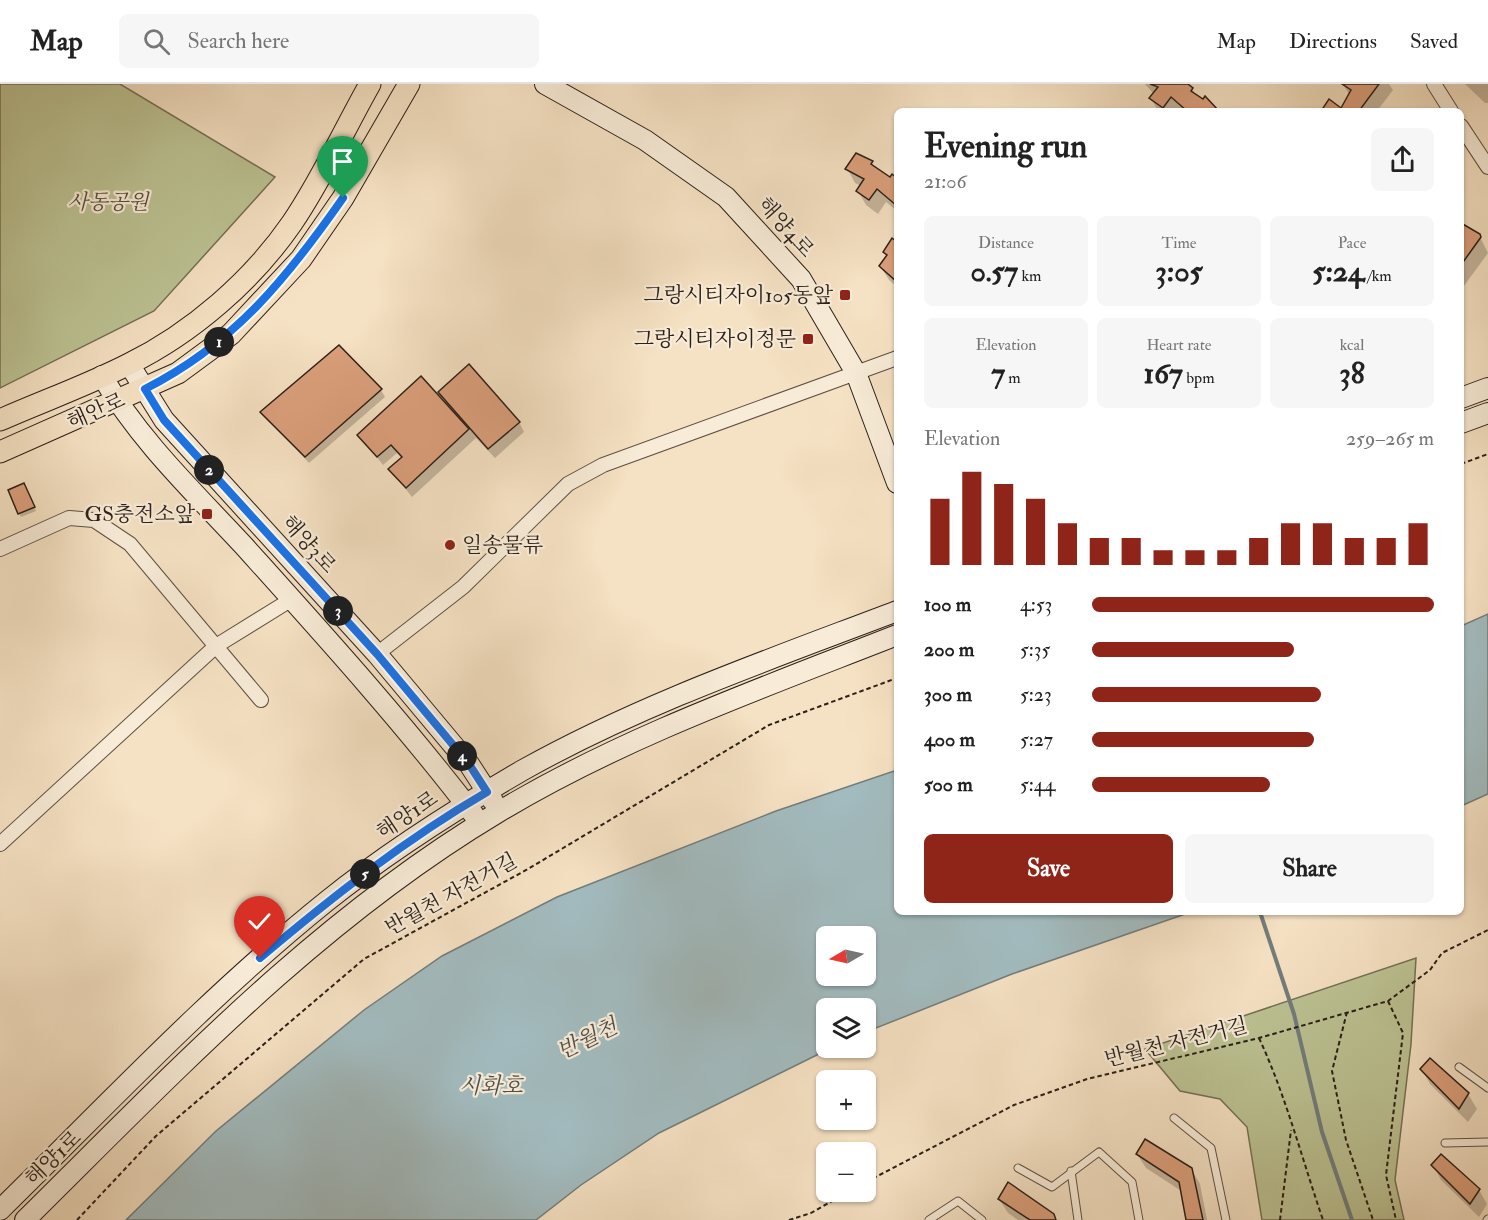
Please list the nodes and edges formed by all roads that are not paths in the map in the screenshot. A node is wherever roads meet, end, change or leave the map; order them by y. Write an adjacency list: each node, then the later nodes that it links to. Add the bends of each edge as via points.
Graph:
1 (370, 84): 9 (main road, 해안로, via 293,222 258,265 173,339)
2 (409, 84): 13 (main road, 해안로, via 343,198 294,266 231,333 178,373)
3 (545, 84): 10 (street, 해양4로, via 645,140 726,197 801,279)
4 (1434, 84): 5 (street)
5 (1449, 108)
6 (1464, 131): 7 (street)
7 (1488, 167)
8 (894, 359): 10 (street)
9 (129, 364): 11 (main road, 해안로); 13 (street, 해양3로)
10 (856, 373): 20 (street, 해양4로); 26 (street, via 603,465 568,484 463,587)
11 (102, 376): 15 (street); 17 (main road, 해안로)
12 (1488, 388): 14 (street)
13 (145, 389): 15 (main road, 해안로); 26 (street, 해양3로, via 175,432)
14 (1464, 397)
15 (117, 402): 19 (main road, 해안로); 22 (street, via 136,428)
16 (1488, 412): 18 (street)
17 (0, 420)
18 (1464, 422)
19 (0, 452)
20 (894, 475)
21 (0, 549): 25 (street, via 69,518 94,520 130,544)
22 (292, 599): 25 (street); 29 (street, via 375,691)
23 (894, 612): 28 (street, 해양1로, via 697,688 576,744)
24 (894, 636): 30 (street, 해양1로, via 651,735)
25 (216, 646): 27 (street); 32 (street)
26 (377, 654): 28 (street, 해양3로, via 469,764)
27 (261, 700)
28 (487, 792): 29 (street, 해양1로); 30 (street, 해양3로)
29 (466, 804): 31 (street); 41 (street, 해양1로, via 328,900 260,958)
30 (499, 811): 31 (street, 해양1로)
31 (480, 823): 42 (street, 해양1로, via 344,918 274,976)
32 (0, 844)
33 (1459, 1067): 35 (lane)
34 (1488, 1078): 35 (lane)
35 (1485, 1086)
36 (1174, 1118): 47 (lane, via 1211,1148)
37 (1488, 1142): 38 (lane)
38 (1445, 1143)
39 (1018, 1167): 40 (lane, via 1052,1187)
40 (1071, 1171): 45 (lane); 46 (lane, via 1099,1152 1132,1182)
41 (0, 1210)
42 (25, 1220)
43 (929, 1220): 44 (lane, via 958,1201)
44 (982, 1220)
45 (1078, 1220)
46 (1139, 1220)
47 (1226, 1220)

